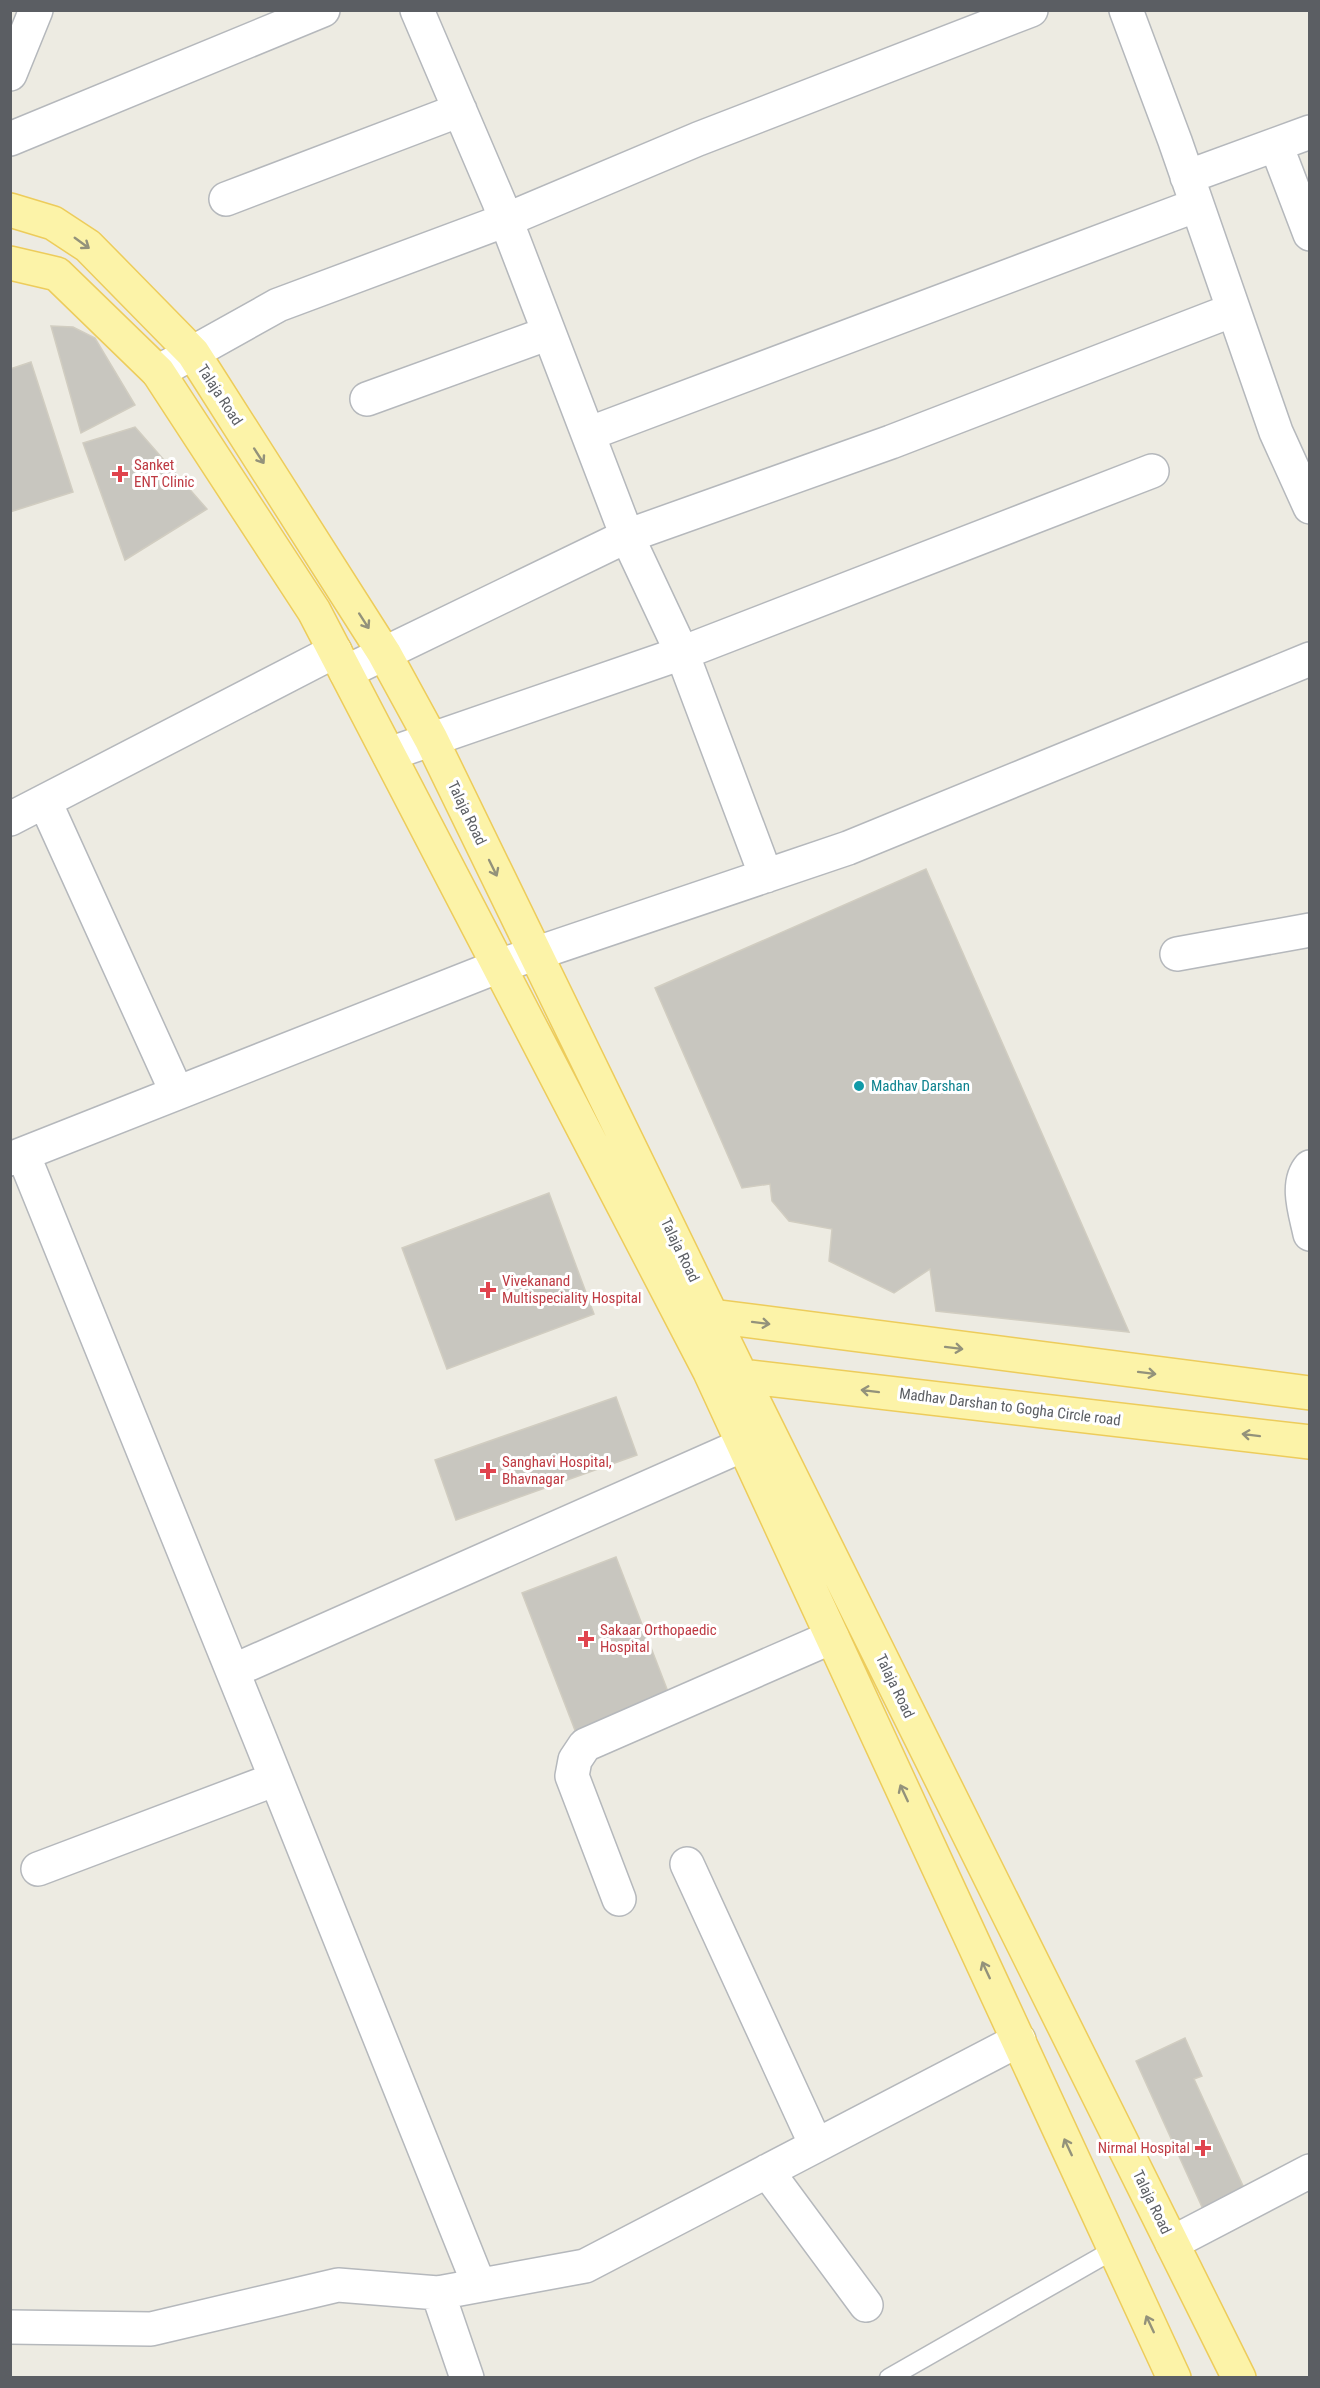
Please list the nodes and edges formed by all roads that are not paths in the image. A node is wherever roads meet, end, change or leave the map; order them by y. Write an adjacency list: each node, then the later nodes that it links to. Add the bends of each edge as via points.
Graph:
1 (36, 10): 6 (street)
2 (323, 10): 9 (street)
3 (417, 10): 7 (street)
4 (1030, 10): 14 (street)
5 (1126, 10): 11 (street)
6 (10, 74)
7 (460, 110): 12 (street); 14 (street)
8 (1310, 132): 10 (street)
9 (10, 139)
10 (1276, 145): 11 (street); 16 (street)
11 (1192, 191): 18 (street); 23 (street)
12 (226, 199)
13 (10, 210): 15 (main road, Talaja Road)
14 (506, 219): 19 (street); 20 (street, via 278,305)
15 (53, 223): 17 (main road); 20 (main road, Talaja Road, one-way to 20, via 88,246)
16 (1310, 234)
17 (25, 266): 21 (main road, Talaja Road, via 57,274)
18 (1233, 310): 25 (street, via 1276,432); 26 (street, via 891,441)
19 (549, 333): 22 (street); 23 (street)
20 (193, 353): 21 (street); 27 (main road, Talaja Road, one-way to 27)
21 (158, 372): 30 (main road, Talaja Road, via 314,611)
22 (367, 399)
23 (588, 434): 26 (street)
24 (1152, 471): 28 (street)
25 (1310, 507)
26 (627, 536): 27 (street); 28 (street)
27 (384, 653): 30 (street); 31 (main road, Talaja Road)
28 (682, 653): 31 (street); 35 (street)
29 (1310, 659): 35 (street, via 848,848)
30 (341, 661): 32 (main road, Talaja Road); 33 (street)
31 (431, 740): 32 (street); 37 (main road, Talaja Road, one-way to 37)
32 (389, 754): 39 (main road, Talaja Road)
33 (45, 802): 34 (street); 40 (street)
34 (10, 819)
35 (766, 876): 37 (street)
36 (1310, 930): 38 (street)
37 (535, 954): 39 (street); 44 (main road, Talaja Road)
38 (1177, 954)
39 (499, 966): 40 (street); 44 (main road, Talaja Road)
40 (177, 1093): 41 (street)
41 (17, 1157): 50 (street)
42 (1310, 1167): 43 (street, via 1302,1188)
43 (1310, 1234)
44 (697, 1317): 45 (main road, Talaja Road); 46 (main road, one-way to 46)
45 (726, 1374): 47 (main road, Madhav Darshan to Gogha Circle road, one-way to 45); 48 (main road, Talaja Road); 59 (main road, Talaja Road)
46 (1310, 1393)
47 (1310, 1442)
48 (743, 1445): 49 (main road, Talaja Road); 50 (street)
49 (832, 1638): 54 (street, via 585,1745 574,1760 572,1776); 55 (main road, Talaja Road, one-way to 49)
50 (232, 1671): 51 (street)
51 (276, 1779): 53 (street); 61 (street)
52 (687, 1864): 56 (street)
53 (38, 1869)
54 (619, 1899)
55 (1019, 2040): 56 (street); 60 (main road, Talaja Road, one-way to 55)
56 (816, 2145): 57 (street)
57 (767, 2171): 61 (street, via 585,2266); 63 (street)
58 (1310, 2171): 59 (street)
59 (1172, 2243): 68 (main road, Talaja Road)
60 (1115, 2249): 66 (lane); 67 (main road, Talaja Road, one-way to 60)
61 (479, 2285): 62 (street)
62 (438, 2293): 64 (street, via 338,2285 151,2330); 65 (street)
63 (866, 2305)
64 (10, 2327)
65 (467, 2378)
66 (890, 2378)
67 (1174, 2378)
68 (1239, 2378)

